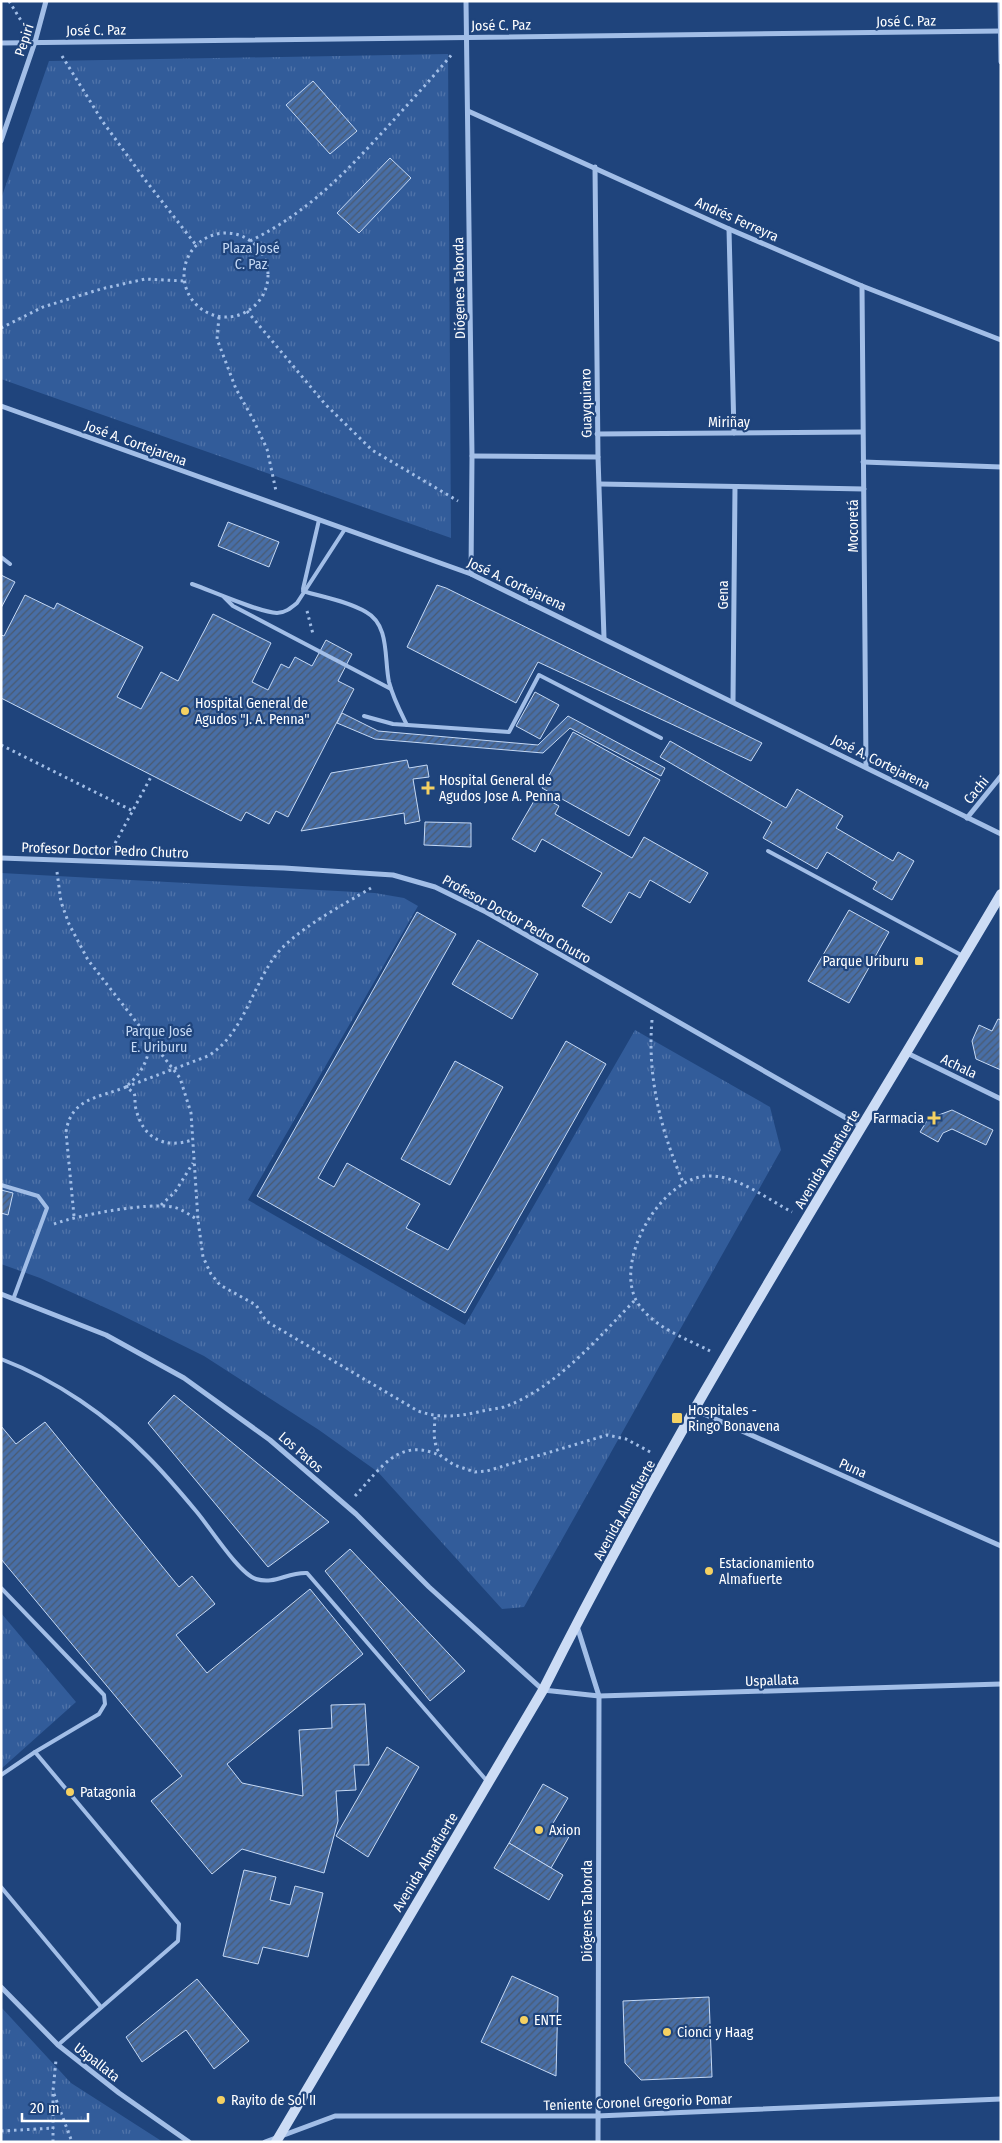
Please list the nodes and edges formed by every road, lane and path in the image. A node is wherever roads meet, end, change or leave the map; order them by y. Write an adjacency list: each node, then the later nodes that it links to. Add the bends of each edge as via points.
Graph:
1 (9, 1): 7 (path)
2 (46, 1): 7 (street, Pepirí)
3 (466, 1): 6 (street, Diógenes Taborda)
4 (1000, 1): 5 (street)
5 (1001, 31): 6 (street, José C. Paz); 10 (street)
6 (466, 37): 8 (street, José C. Paz); 11 (street, Diógenes Taborda); 15 (path, via 334,184 277,228)
7 (35, 42): 8 (street, José C. Paz); 9 (street, José C. Paz); 12 (street, Pepirí)
8 (53, 42): 16 (path, via 109,129)
9 (1, 43)
10 (1001, 62)
11 (468, 111): 13 (street, Andrés Ferreyra); 27 (street, Diógenes Taborda)
12 (1, 141)
13 (595, 167): 14 (street, Andrés Ferreyra); 26 (street, Guayquiraro)
14 (729, 229): 18 (street, Andrés Ferreyra); 25 (street)
15 (250, 241): 16 (path, via 234,234 220,233); 19 (path, via 265,261 268,275 258,302)
16 (196, 245): 17 (path, via 188,255)
17 (184, 281): 20 (path, via 196,305); 21 (path, via 145,279 101,289 43,307)
18 (862, 286): 22 (street, Andrés Ferreyra); 24 (street, Mocoretá)
19 (247, 311): 20 (path, via 234,316); 35 (path, via 325,404 372,450)
20 (219, 316): 34 (path, via 218,339 236,389 267,449)
21 (1, 328)
22 (1001, 340)
23 (1, 406): 34 (street, José A. Cortejarena)
24 (862, 432): 25 (street, Miriñay); 29 (street, Mocoretá)
25 (734, 433): 26 (street, Miriñay)
26 (597, 434): 28 (street, Guayquiraro)
27 (472, 456): 28 (street); 35 (street, Diógenes Taborda)
28 (598, 457): 31 (street, Guayquiraro)
29 (863, 462): 30 (street); 33 (street, Mocoretá)
30 (1001, 467)
31 (600, 484): 32 (street); 44 (street, Guayquiraro)
32 (735, 487): 33 (street); 47 (street, Gena)
33 (864, 489): 52 (street, Mocoretá)
34 (277, 504): 36 (street, José A. Cortejarena)
35 (471, 509): 40 (street, Diógenes Taborda)
36 (319, 520): 37 (street, José A. Cortejarena); 42 (lane)
37 (345, 529): 40 (street, José A. Cortejarena); 42 (lane)
38 (1, 557): 39 (lane)
39 (10, 564)
40 (471, 574): 44 (street, José A. Cortejarena)
41 (192, 584): 43 (lane)
42 (303, 591): 43 (lane, via 297,603 288,610 277,612); 45 (path); 46 (lane, via 365,611 375,619 381,629)
43 (223, 595): 45 (lane, via 233,606)
44 (604, 638): 47 (street, José A. Cortejarena)
45 (316, 650): 46 (lane)
46 (391, 689): 49 (lane)
47 (733, 702): 52 (street, José A. Cortejarena)
48 (364, 716): 49 (lane)
49 (407, 725): 50 (lane, via 509,732 539,675)
50 (661, 738)
51 (1, 745): 55 (path)
52 (866, 767): 56 (street, José A. Cortejarena)
53 (152, 775): 55 (path)
54 (1001, 776): 56 (street, Cachi)
55 (133, 811): 61 (path)
56 (968, 818): 57 (street, José A. Cortejarena)
57 (1001, 834)
58 (768, 852): 64 (lane)
59 (1, 858): 60 (street, Profesor Doctor Pedro Chutro)
60 (56, 860): 61 (street, Profesor Doctor Pedro Chutro); 66 (path, via 57,882 69,924 88,960)
61 (105, 862): 62 (street, Profesor Doctor Pedro Chutro)
62 (393, 874): 65 (street, Profesor Doctor Pedro Chutro, via 436,886); 68 (path, via 318,920 289,943 273,958 231,1037 220,1049)
63 (1001, 894): 64 (main road, Avenida Almafuerte)
64 (963, 956): 67 (main road, Avenida Almafuerte)
65 (653, 1008): 71 (street, Profesor Doctor Pedro Chutro); 74 (path, via 654,1090 668,1149)
66 (150, 1039): 68 (path); 69 (path, via 147,1062)
67 (907, 1053): 70 (street, Achala); 71 (main road, Avenida Almafuerte)
68 (174, 1070): 69 (path); 72 (path, via 180,1078 190,1113)
69 (126, 1087): 72 (path, via 134,1093 140,1121 155,1139 166,1144); 77 (path, via 80,1104 68,1121 66,1132)
70 (1001, 1099)
71 (862, 1127): 79 (main road, Avenida Almafuerte)
72 (192, 1140): 73 (path)
73 (194, 1162): 76 (path); 78 (path)
74 (683, 1182): 79 (path, via 705,1176 727,1178); 83 (path, via 653,1213 633,1252 630,1277)
75 (1, 1185): 80 (lane, via 43,1199 47,1213)
76 (160, 1206): 77 (path); 78 (path, via 175,1208)
77 (74, 1216): 80 (path)
78 (198, 1220): 87 (path, via 203,1257 220,1285 256,1305 266,1321 418,1411)
79 (806, 1220): 85 (main road, Avenida Almafuerte)
80 (41, 1229): 82 (lane)
81 (1, 1294): 82 (street, Los Patos)
82 (14, 1297): 90 (street, Los Patos, via 106,1335 184,1378 270,1440)
83 (636, 1299): 85 (path, via 649,1317); 87 (path, via 575,1361 535,1390 504,1406 467,1415)
84 (1, 1359): 99 (lane, via 25,1368 106,1418 149,1458 240,1567 255,1579 276,1580 293,1572 307,1573)
85 (724, 1359): 86 (main road, Avenida Almafuerte)
86 (695, 1410): 89 (main road, Avenida Almafuerte); 91 (street, Puna)
87 (435, 1417): 88 (path, via 434,1435)
88 (441, 1456): 89 (path, via 465,1470 487,1471 607,1435 626,1439); 90 (path, via 427,1450 403,1451 392,1457)
89 (666, 1462): 93 (main road, Avenida Almafuerte)
90 (346, 1506): 95 (street, Los Patos)
91 (1001, 1546)
92 (1, 1588): 97 (lane, via 104,1695 105,1704 99,1714)
93 (577, 1623): 95 (main road, Avenida Almafuerte); 96 (street, Diógenes Taborda)
94 (1001, 1684): 96 (street, Uspallata)
95 (543, 1690): 96 (street, Uspallata); 99 (main road, Avenida Almafuerte)
96 (599, 1696): 106 (street, Diógenes Taborda)
97 (34, 1752): 98 (lane); 102 (lane, via 179,1924 178,1941)
98 (1, 1775)
99 (488, 1783): 109 (main road, Avenida Almafuerte)
100 (1, 1886): 102 (lane)
101 (1, 1987): 103 (street, Uspallata)
102 (101, 2007): 103 (lane)
103 (58, 2045): 104 (path); 112 (street, Uspallata)
104 (53, 2091): 107 (path); 111 (path)
105 (1001, 2099): 106 (street, Teniente Coronel Gregorio Pomar)
106 (597, 2116): 109 (street, Teniente Coronel Gregorio Pomar, via 335,2116); 114 (street, Diógenes Taborda)
107 (54, 2128): 108 (path); 110 (path)
108 (1, 2131)
109 (277, 2140): 113 (street)
110 (53, 2142)
111 (72, 2142)
112 (189, 2142)
113 (265, 2142)
114 (598, 2142)

